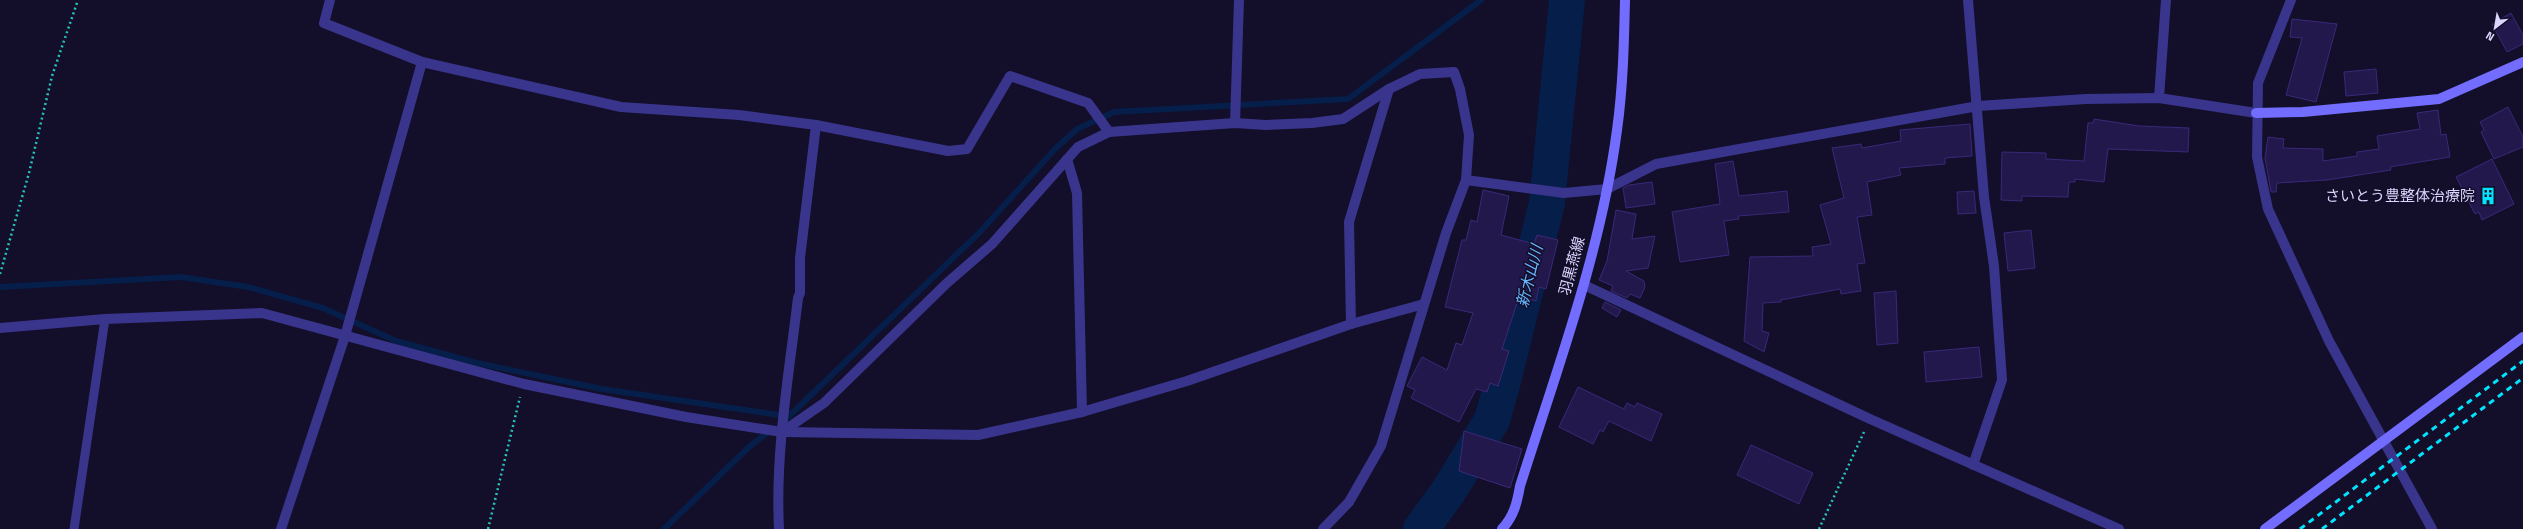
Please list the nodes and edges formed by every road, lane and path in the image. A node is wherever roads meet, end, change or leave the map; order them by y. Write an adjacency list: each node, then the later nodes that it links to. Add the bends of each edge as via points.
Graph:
1 (78, 0): 20 (path, via 52,76 29,173)
2 (330, 0): 8 (street, via 324,23)
3 (1239, 0): 14 (street)
4 (1625, 0): 19 (street, 羽黒燕線, via 1624,64 1617,131)
5 (1968, 0): 12 (street)
6 (2166, 0): 11 (street)
7 (2291, 0): 13 (street, via 2258,83)
8 (422, 62): 15 (street, via 621,107 739,115); 26 (street)
9 (2523, 62): 13 (street, via 2439,99 2303,112)
10 (1389, 89): 14 (street, via 1343,119 1266,125); 18 (street, via 1420,74 1454,72 1469,135); 24 (street, via 1349,222)
11 (2159, 98): 12 (street, via 2086,98); 13 (street)
12 (1978, 106): 19 (street, via 1656,164); 33 (street, via 2002,380)
13 (2256, 113): 32 (street, via 2257,157 2268,209 2329,341)
14 (1235, 123): 16 (street)
15 (816, 124): 16 (street, via 948,151 967,149 1010,76 1088,103); 31 (street, via 800,258 800,293)
16 (1109, 132): 17 (street, via 1078,147)
17 (1068, 159): 29 (street, via 1077,193); 31 (street, via 992,244 947,283 824,403)
18 (1466, 180): 19 (street, via 1564,193); 22 (street)
19 (1607, 189): 21 (street, 羽黒燕線)
20 (0, 274)
21 (1584, 285): 30 (street); 39 (street, 羽黒燕線, via 1520,486 1516,507)
22 (1424, 304): 24 (street); 38 (street, via 1381,446 1349,502)
23 (105, 319): 25 (street); 26 (street, via 262,313); 34 (lane)
24 (1351, 324): 29 (street, via 1187,381)
25 (0, 328)
26 (345, 336): 28 (street); 35 (street)
27 (2523, 337): 32 (street)
28 (524, 384): 31 (street, via 686,417); 36 (path)
29 (1082, 412): 31 (street, via 978,435)
30 (1870, 419): 33 (street); 40 (path)
31 (782, 432): 37 (street, via 777,499)
32 (2384, 440): 42 (street); 43 (street)
33 (1973, 465): 41 (street)
34 (74, 529)
35 (281, 529)
36 (488, 529)
37 (779, 529)
38 (1324, 529)
39 (1502, 529)
40 (1819, 529)
41 (2119, 529)
42 (2265, 529)
43 (2432, 529)

